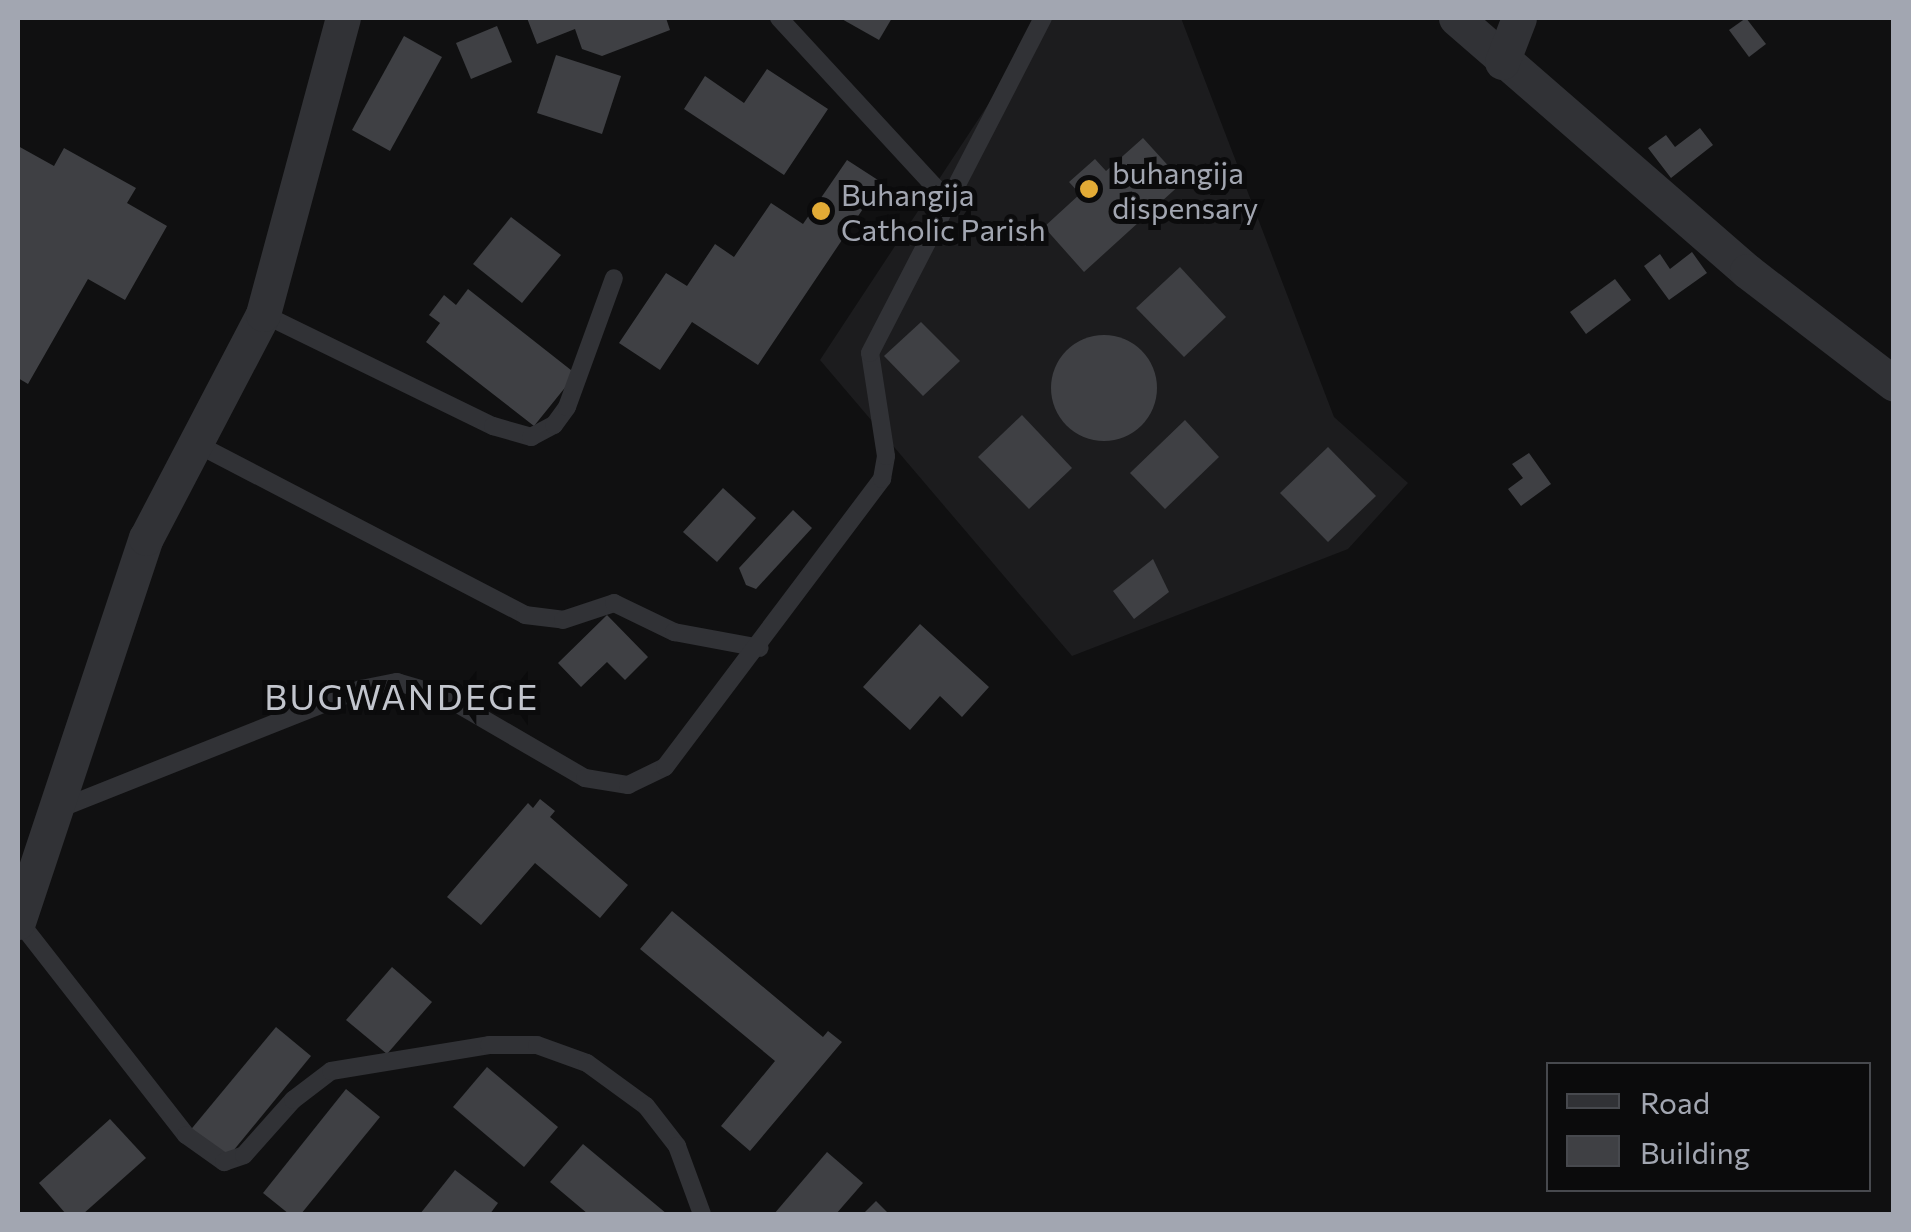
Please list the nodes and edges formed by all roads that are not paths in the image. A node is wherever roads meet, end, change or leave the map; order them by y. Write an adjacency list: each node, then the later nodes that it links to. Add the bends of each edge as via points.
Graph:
1 (779, 18): 7 (lane)
2 (1042, 18): 7 (lane)
3 (1456, 18): 6 (street)
4 (1519, 18): 6 (street)
5 (346, 20): 9 (street)
6 (1502, 62): 10 (street, via 1747,271)
7 (948, 202): 12 (lane, via 870,353 886,456 882,479)
8 (614, 278): 9 (lane, via 568,407 531,438)
9 (264, 314): 11 (street)
10 (1894, 384)
11 (195, 443): 12 (lane, via 525,614 563,620 614,603 674,632); 13 (street, via 134,572)
12 (760, 648): 13 (lane, via 677,756 628,784 562,769 444,696 397,682 361,689)
13 (58, 809): 14 (street)
14 (18, 921): 15 (lane, via 186,1135 224,1162 244,1155 293,1100 331,1070 489,1045 536,1045 587,1063 646,1106 677,1146)
15 (702, 1214)

